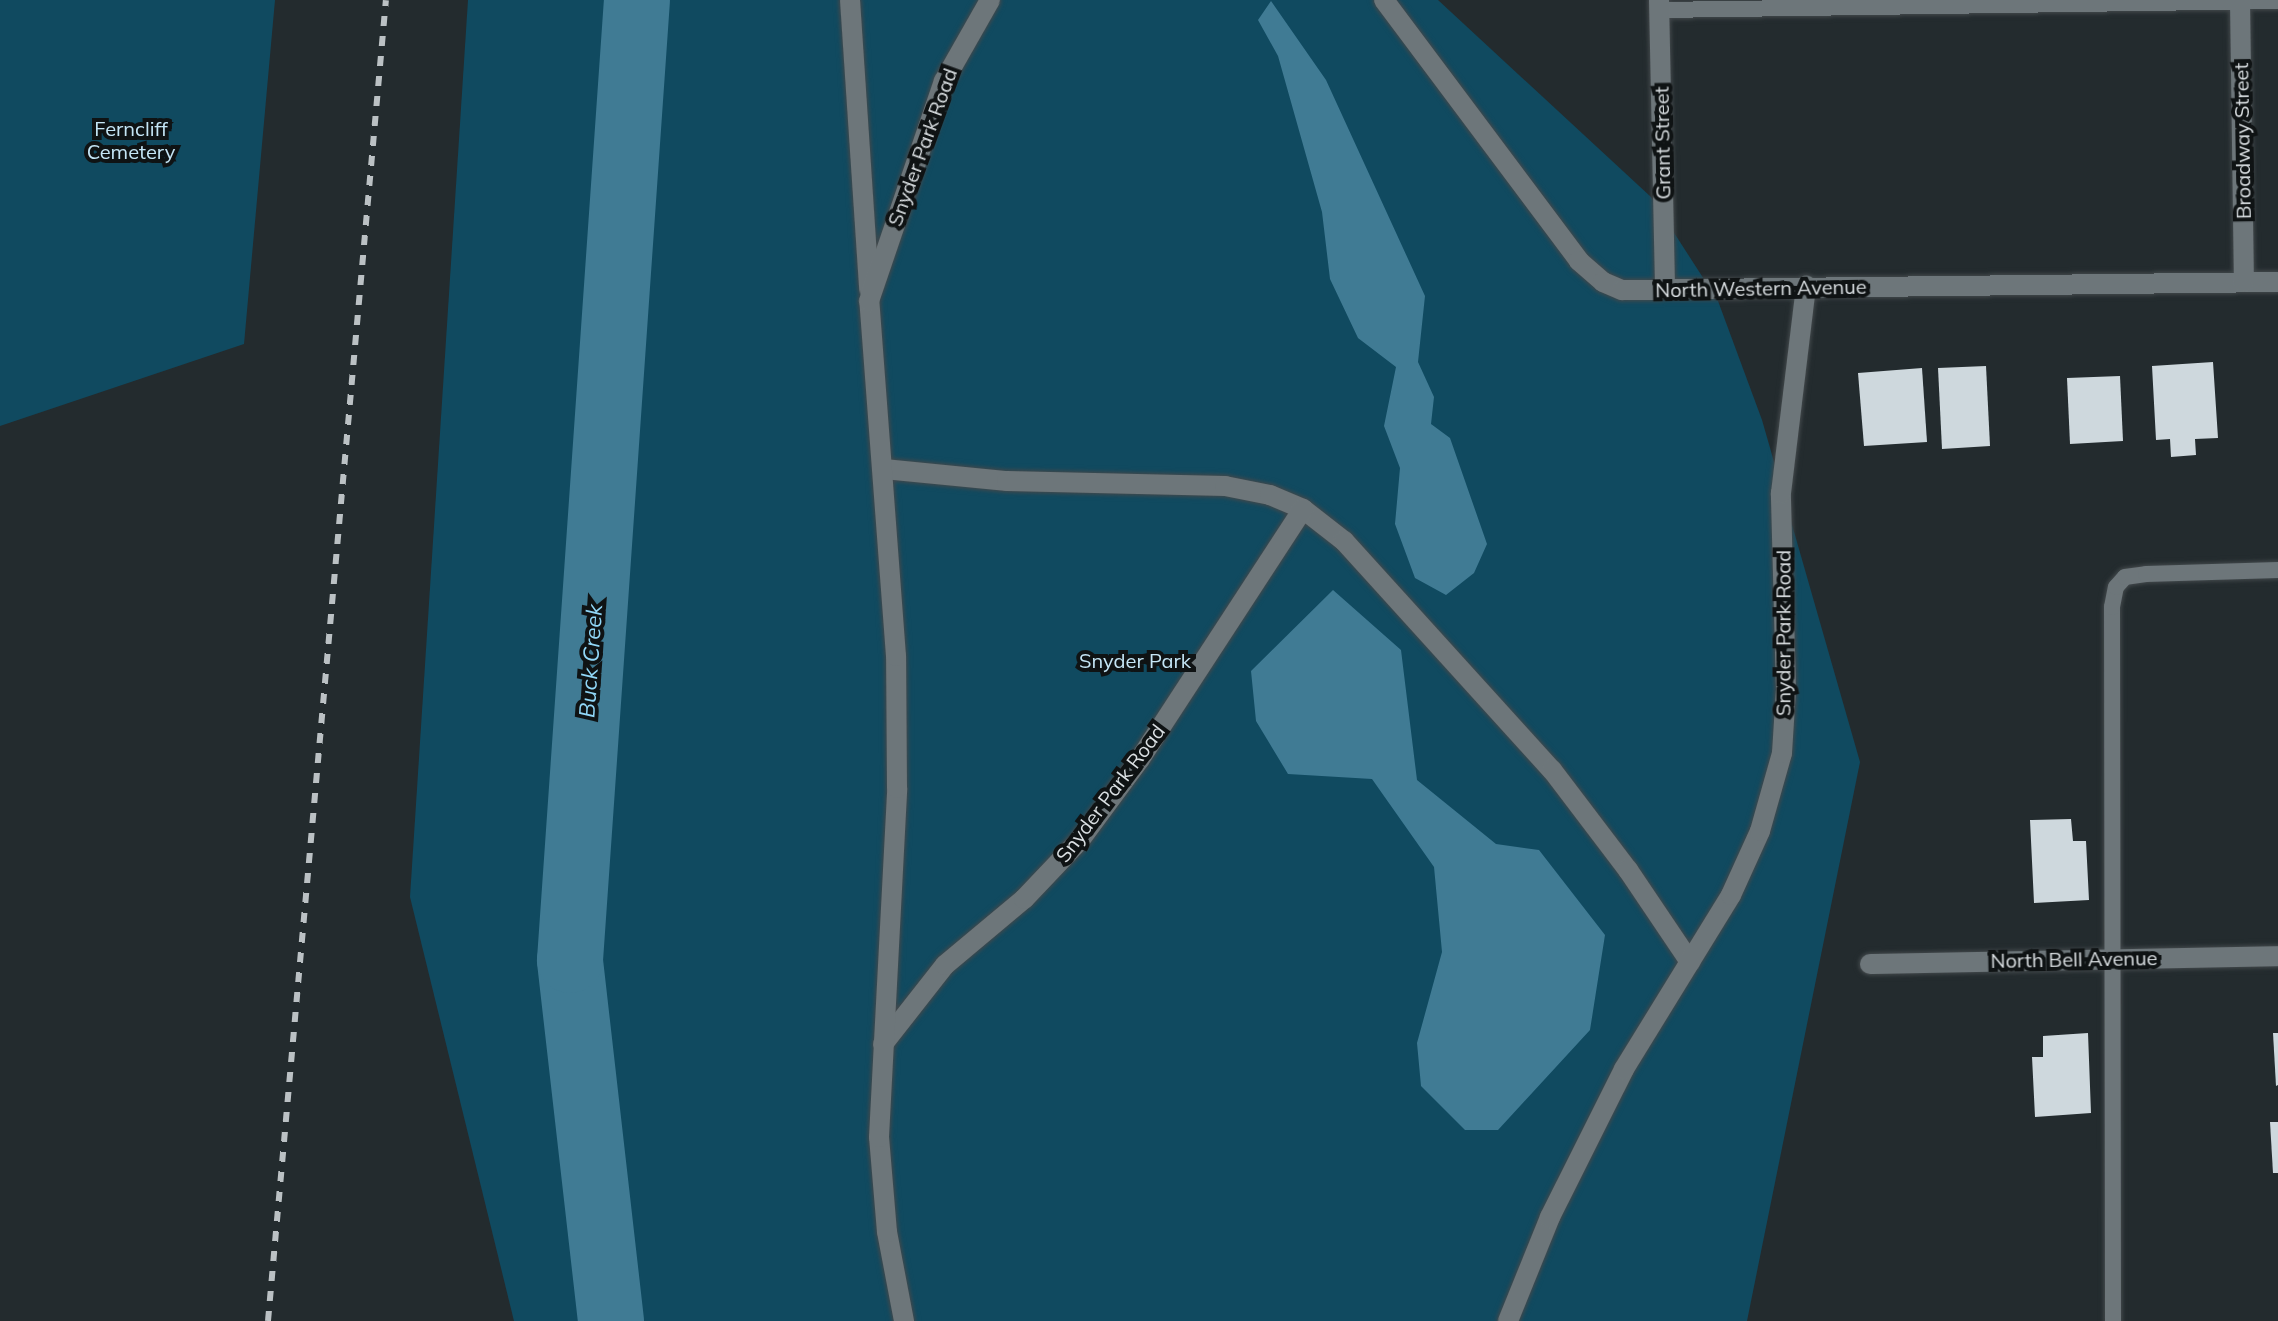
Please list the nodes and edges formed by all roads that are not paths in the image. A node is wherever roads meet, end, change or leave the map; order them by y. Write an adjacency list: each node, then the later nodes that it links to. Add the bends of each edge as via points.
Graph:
1 (850, 0): 11 (street, Snyder Park Road)
2 (990, 0): 11 (street, Snyder Park Road, via 944,81)
3 (1384, 0): 10 (street, North Western Avenue, via 1579,261 1622,290)
4 (2240, 1): 5 (lane); 6 (lane); 7 (street, Broadway Street)
5 (2278, 1)
6 (1659, 5): 10 (street, Grant Street)
7 (2244, 282): 8 (street, North Western Avenue); 9 (street, North Western Avenue)
8 (2278, 282)
9 (1806, 286): 10 (street, North Western Avenue); 17 (street, Snyder Park Road, via 1781,493 1786,690 1782,753 1760,831 1731,895)
10 (1665, 287)
11 (869, 301): 12 (street, Snyder Park Road)
12 (884, 469): 13 (street, via 1007,481 1225,486 1270,495); 19 (street, Snyder Park Road, via 896,656 897,788)
13 (1303, 509): 17 (street, via 1344,541 1552,770); 19 (street, Snyder Park Road, via 1140,759 1080,840 1024,899 945,965)
14 (2278, 570): 16 (lane, via 2146,574 2125,577 2116,587)
15 (2278, 956): 16 (street, North Bell Avenue)
16 (2112, 958): 18 (street, North Bell Avenue); 22 (lane)
17 (1690, 962): 21 (street, Snyder Park Road, via 1624,1069 1550,1217)
18 (1870, 964)
19 (881, 1046): 20 (street, Snyder Park Road, via 879,1137 887,1232)
20 (904, 1321)
21 (1508, 1321)
22 (2113, 1321)

